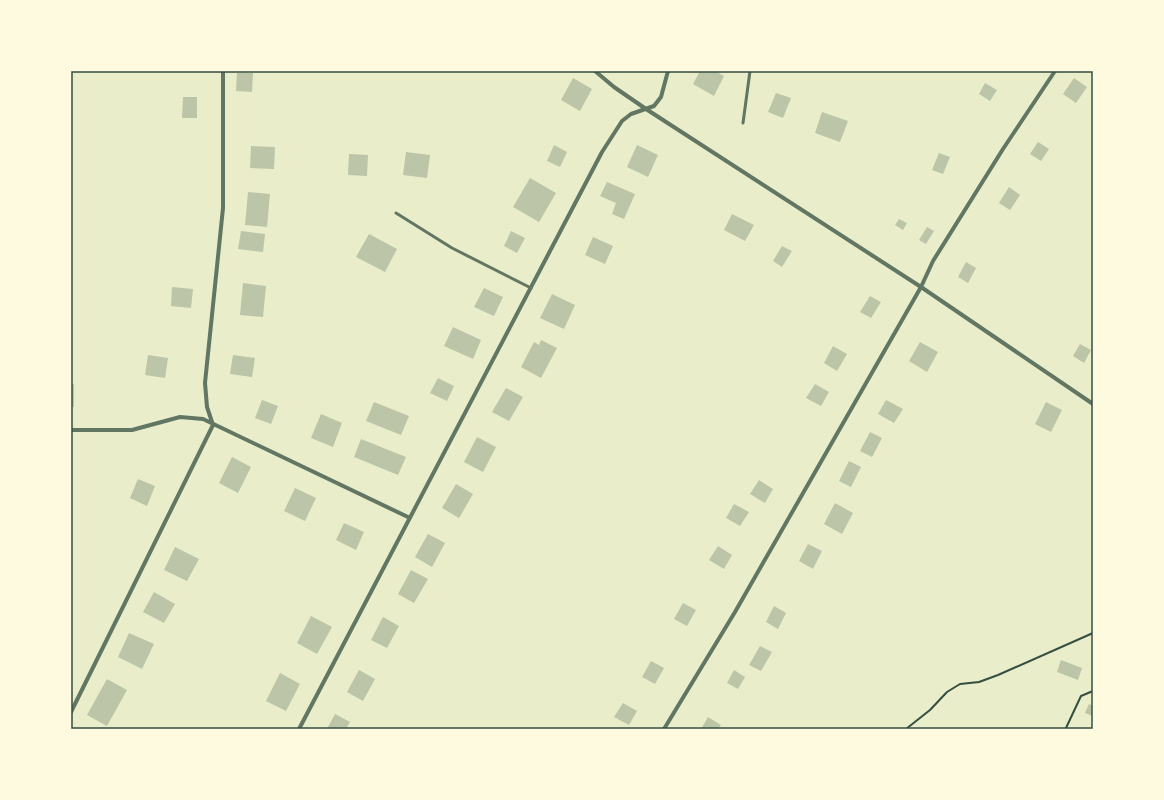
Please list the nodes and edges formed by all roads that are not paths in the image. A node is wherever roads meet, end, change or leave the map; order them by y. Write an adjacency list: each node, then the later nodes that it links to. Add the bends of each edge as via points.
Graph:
1 (223, 71): 12 (street, via 223,208 205,383 207,407)
2 (595, 71): 6 (street)
3 (668, 71): 6 (street, via 661,97 654,106)
4 (750, 71): 7 (lane)
5 (1055, 71): 9 (street, via 933,260)
6 (646, 109): 9 (street); 10 (street, via 631,114 612,133)
7 (743, 122)
8 (396, 214): 10 (lane, via 452,248)
9 (921, 287): 11 (street); 17 (street, via 736,612)
10 (531, 288): 14 (street)
11 (1093, 404)
12 (213, 425): 13 (street, via 203,419 180,417 132,430); 14 (street); 15 (street)
13 (71, 430)
14 (410, 518): 16 (street)
15 (71, 712)
16 (298, 729)
17 (664, 729)

